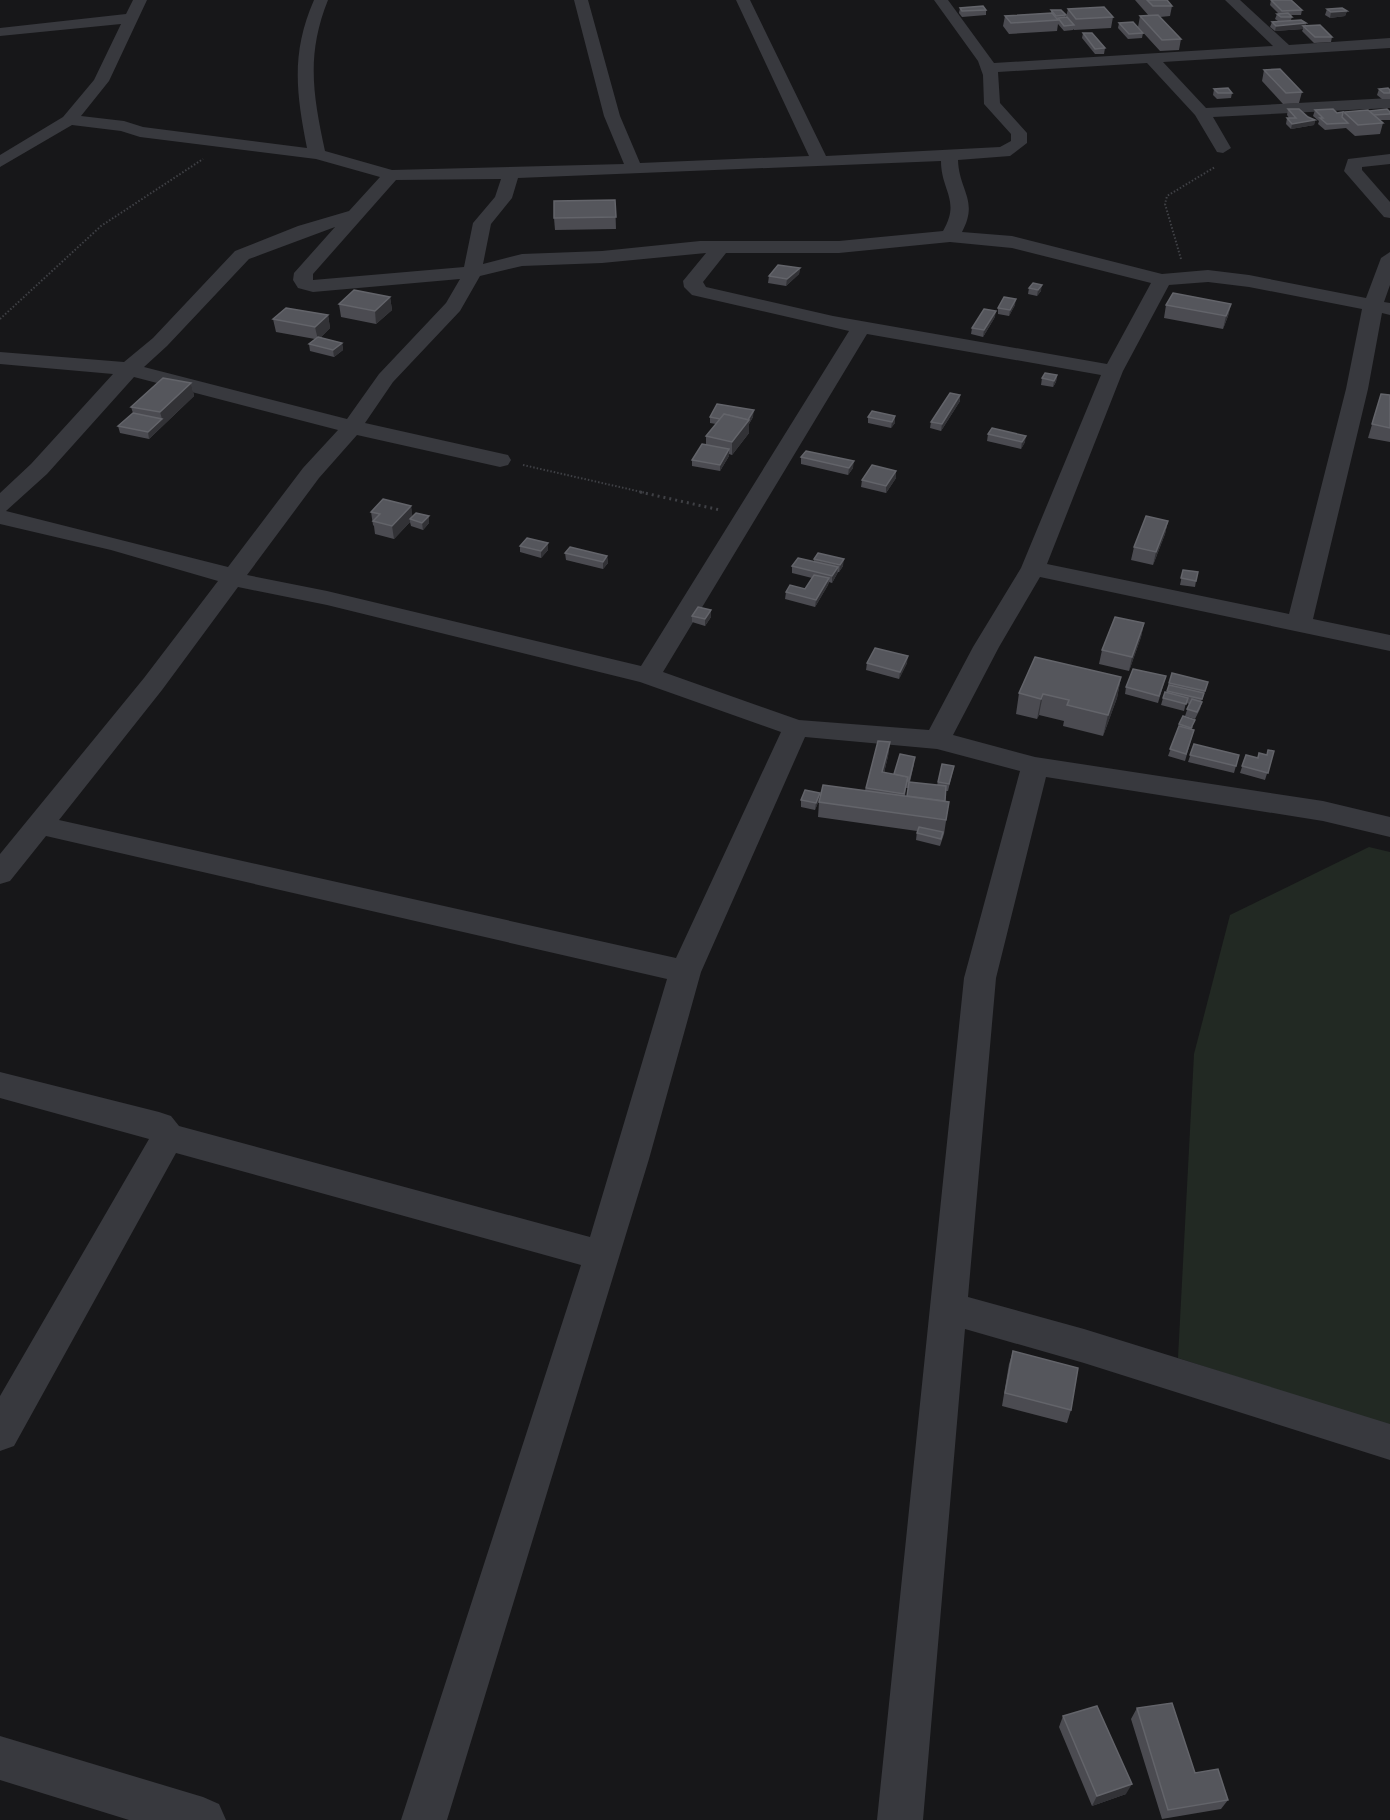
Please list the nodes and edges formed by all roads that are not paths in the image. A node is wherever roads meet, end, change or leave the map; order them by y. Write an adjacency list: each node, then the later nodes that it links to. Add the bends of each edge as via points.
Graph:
1 (140, 0): 7 (street)
2 (321, 0): 17 (street, via 302,60 305,100)
3 (581, 0): 22 (street, via 612,116)
4 (743, 0): 19 (street)
5 (941, 0): 12 (street)
6 (1232, 0): 10 (street)
7 (133, 18): 8 (street); 15 (street, via 101,81)
8 (0, 32)
9 (1390, 43): 10 (street)
10 (1285, 49): 11 (street)
11 (1153, 60): 12 (street); 14 (street)
12 (989, 68): 18 (street, via 992,104 1019,133 1018,143 1004,152)
13 (1390, 103): 14 (street)
14 (1202, 113): 16 (street)
15 (69, 120): 17 (street); 21 (street)
16 (1223, 148)
17 (317, 154): 24 (street)
18 (949, 155): 19 (street); 27 (street, via 947,168 962,200)
19 (819, 159): 22 (street)
20 (1390, 159): 25 (street, via 1353,163 1353,171)
21 (0, 162)
22 (634, 168): 23 (street)
23 (508, 173): 24 (street); 30 (street, via 510,180 503,198 482,223)
24 (391, 175): 26 (street)
25 (1390, 213)
26 (356, 215): 30 (street, via 304,273 305,284); 35 (street, via 304,230 242,255 160,342)
27 (950, 236): 28 (street, via 839,247); 31 (street, via 1012,242)
28 (721, 247): 30 (street, via 522,260); 33 (street, via 693,281 699,291)
29 (1390, 258): 32 (street)
30 (472, 272): 37 (street, via 453,307 386,378)
31 (1162, 280): 32 (street, via 1208,276 1249,281); 36 (street)
32 (1382, 307): 43 (street)
33 (861, 328): 36 (street); 45 (street)
34 (0, 358): 35 (street)
35 (129, 369): 37 (street); 39 (street, via 39,469)
36 (1113, 371): 41 (street)
37 (352, 427): 38 (street); 42 (street, via 311,473)
38 (500, 460)
39 (0, 506)
40 (0, 517): 42 (street, via 216,570)
41 (1033, 568): 43 (street); 47 (street)
42 (232, 579): 45 (street, via 327,598); 49 (street)
43 (1299, 625): 44 (street)
44 (1390, 643)
45 (648, 676): 46 (street)
46 (796, 728): 47 (street); 52 (street)
47 (937, 740): 48 (street)
48 (1035, 766): 50 (street, via 1323,811); 56 (street, via 980,978)
49 (40, 825): 51 (street); 52 (street)
50 (1390, 827)
51 (0, 874)
52 (685, 972): 55 (street, via 632,1159)
53 (0, 1085): 54 (street, via 159,1126)
54 (168, 1137): 55 (street); 57 (street)
55 (600, 1255): 61 (street)
56 (948, 1308): 58 (street, via 1084,1346); 62 (street)
57 (0, 1433)
58 (1390, 1442)
59 (0, 1758): 60 (street)
60 (203, 1820)
61 (424, 1820)
62 (900, 1820)

